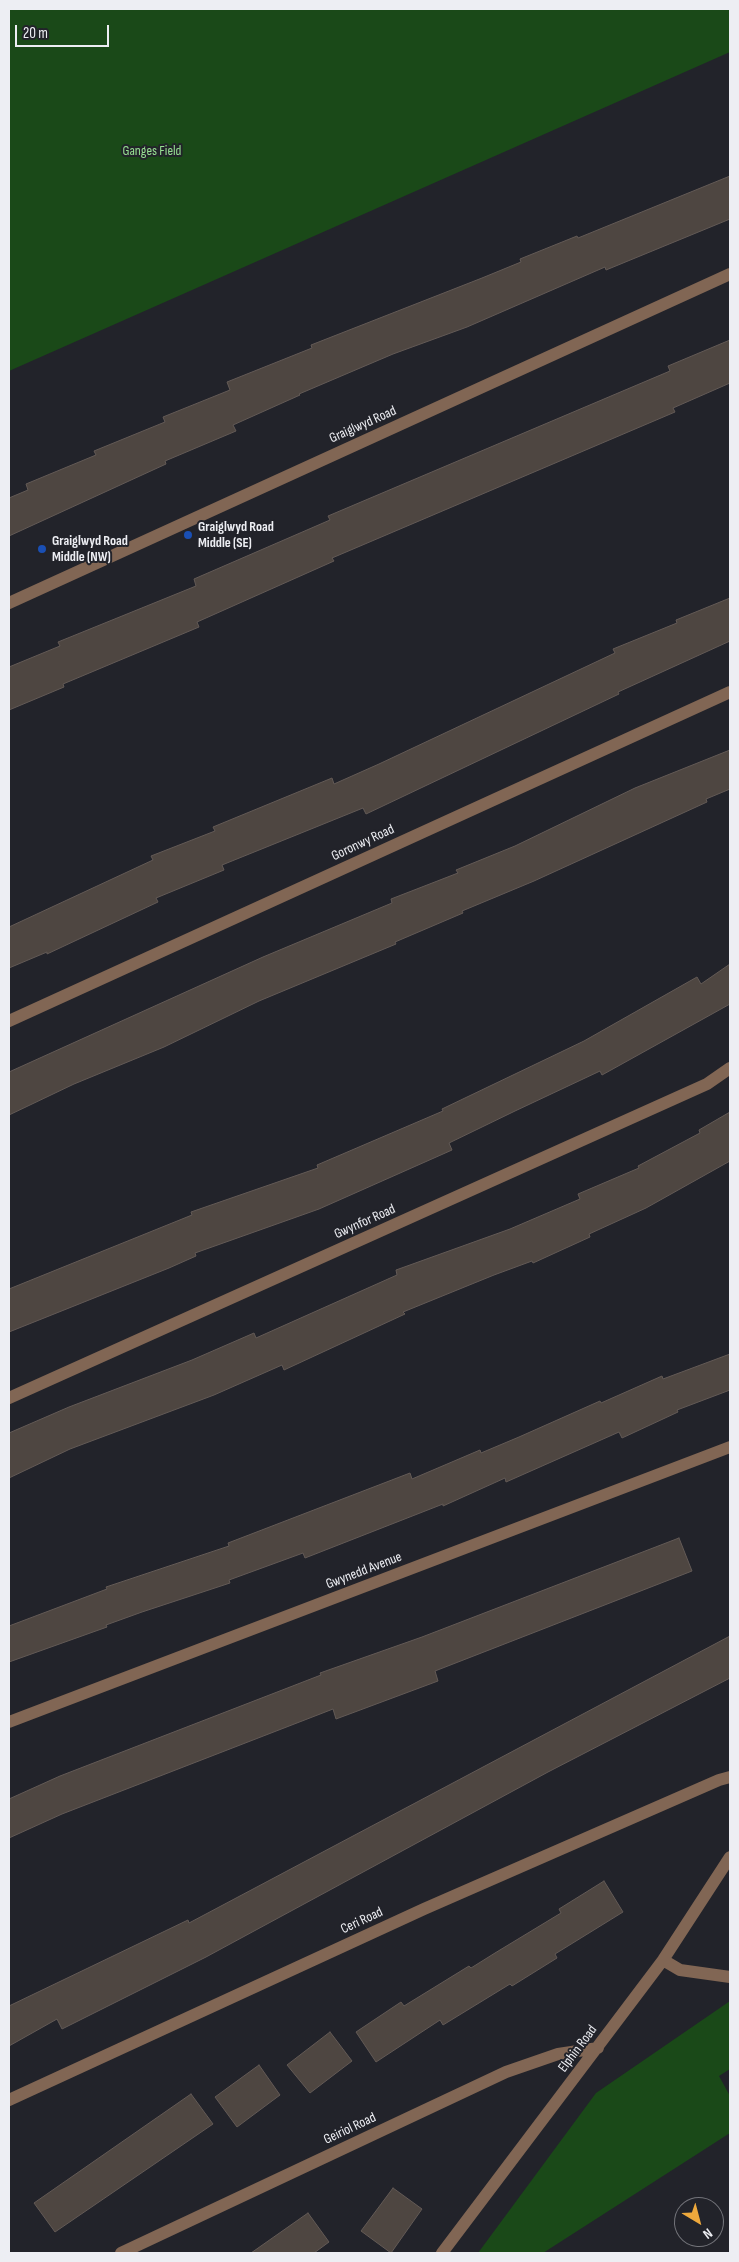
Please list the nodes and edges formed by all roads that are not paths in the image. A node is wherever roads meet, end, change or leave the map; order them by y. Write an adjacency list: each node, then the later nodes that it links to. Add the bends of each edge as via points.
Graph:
1 (730, 274): 2 (street, Graiglwyd Road)
2 (9, 603)
3 (730, 692): 4 (street, Goronwy Road)
4 (9, 1021)
5 (730, 1068): 6 (street, Gwynfor Road, via 707,1084)
6 (9, 1398)
7 (730, 1447): 8 (street, Gwynedd Avenue)
8 (9, 1722)
9 (730, 1777): 14 (street, Ceri Road, via 424,1909)
10 (730, 1857): 11 (street, Elphin Road)
11 (663, 1960): 12 (street, via 680,1970); 13 (street, Elphin Road)
12 (730, 1977)
13 (598, 2048): 15 (street, Geiriol Road, via 558,2054 506,2072); 16 (street, Elphin Road)
14 (9, 2100)
15 (121, 2253)
16 (442, 2253)

